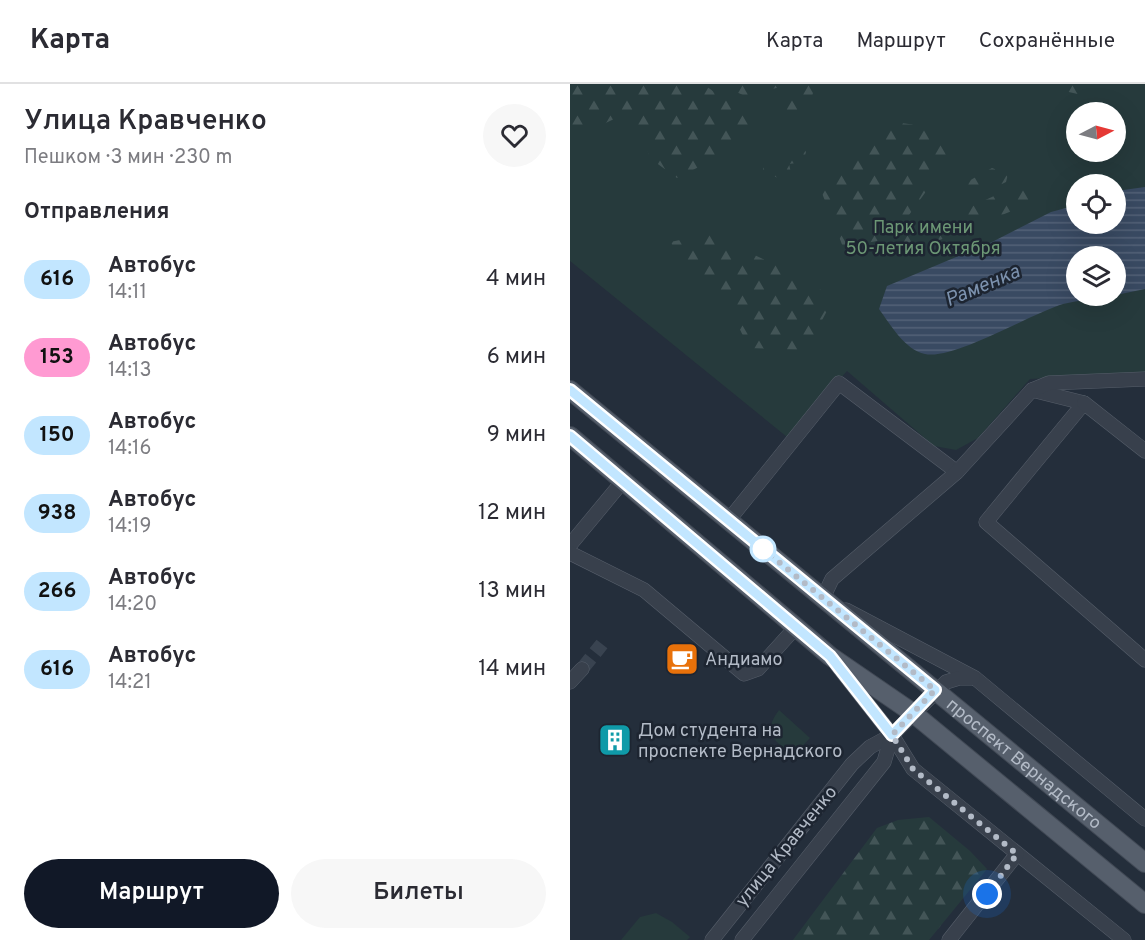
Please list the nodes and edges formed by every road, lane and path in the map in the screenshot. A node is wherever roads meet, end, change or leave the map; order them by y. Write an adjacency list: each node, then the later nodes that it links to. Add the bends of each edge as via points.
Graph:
1 (1145, 379): 3 (street, via 1049,383)
2 (570, 390): 9 (main road, проспект Вернадского)
3 (1032, 390): 4 (street); 7 (street)
4 (1084, 404): 6 (street); 15 (street, via 986,522)
5 (570, 436): 8 (main road, проспект Вернадского)
6 (1145, 451)
7 (957, 472): 9 (street, via 839,383); 12 (street, via 832,579)
8 (623, 481): 10 (street); 13 (main road, проспект Вернадского)
9 (728, 521): 12 (main road, проспект Вернадского)
10 (570, 545)
11 (570, 553): 13 (street, via 644,590 744,674 758,669)
12 (823, 598): 17 (street); 19 (main road, проспект Вернадского)
13 (796, 627): 14 (main road, проспект Вернадского)
14 (830, 656): 20 (main road, проспект Вернадского); 21 (street)
15 (1145, 660)
16 (582, 669): 18 (street)
17 (975, 678): 19 (street, улица Кравченко, via 959,678); 22 (street)
18 (570, 682)
19 (935, 690): 20 (street, улица Кравченко); 26 (main road, проспект Вернадского)
20 (913, 713): 21 (street, улица Кравченко); 27 (main road, проспект Вернадского)
21 (892, 735): 23 (street, улица Кравченко, via 870,747 852,764); 24 (street, via 913,769); 25 (street, улица Кравченко, via 884,762)
22 (1145, 819)
23 (788, 843): 25 (street); 29 (street, улица Кравченко)
24 (1017, 854): 28 (street); 31 (street)
25 (807, 858): 30 (street, улица Кравченко)
26 (1145, 863)
27 (1145, 904)
28 (1109, 935): 32 (street)
29 (712, 940)
30 (742, 940)
31 (949, 940)
32 (1124, 940)

